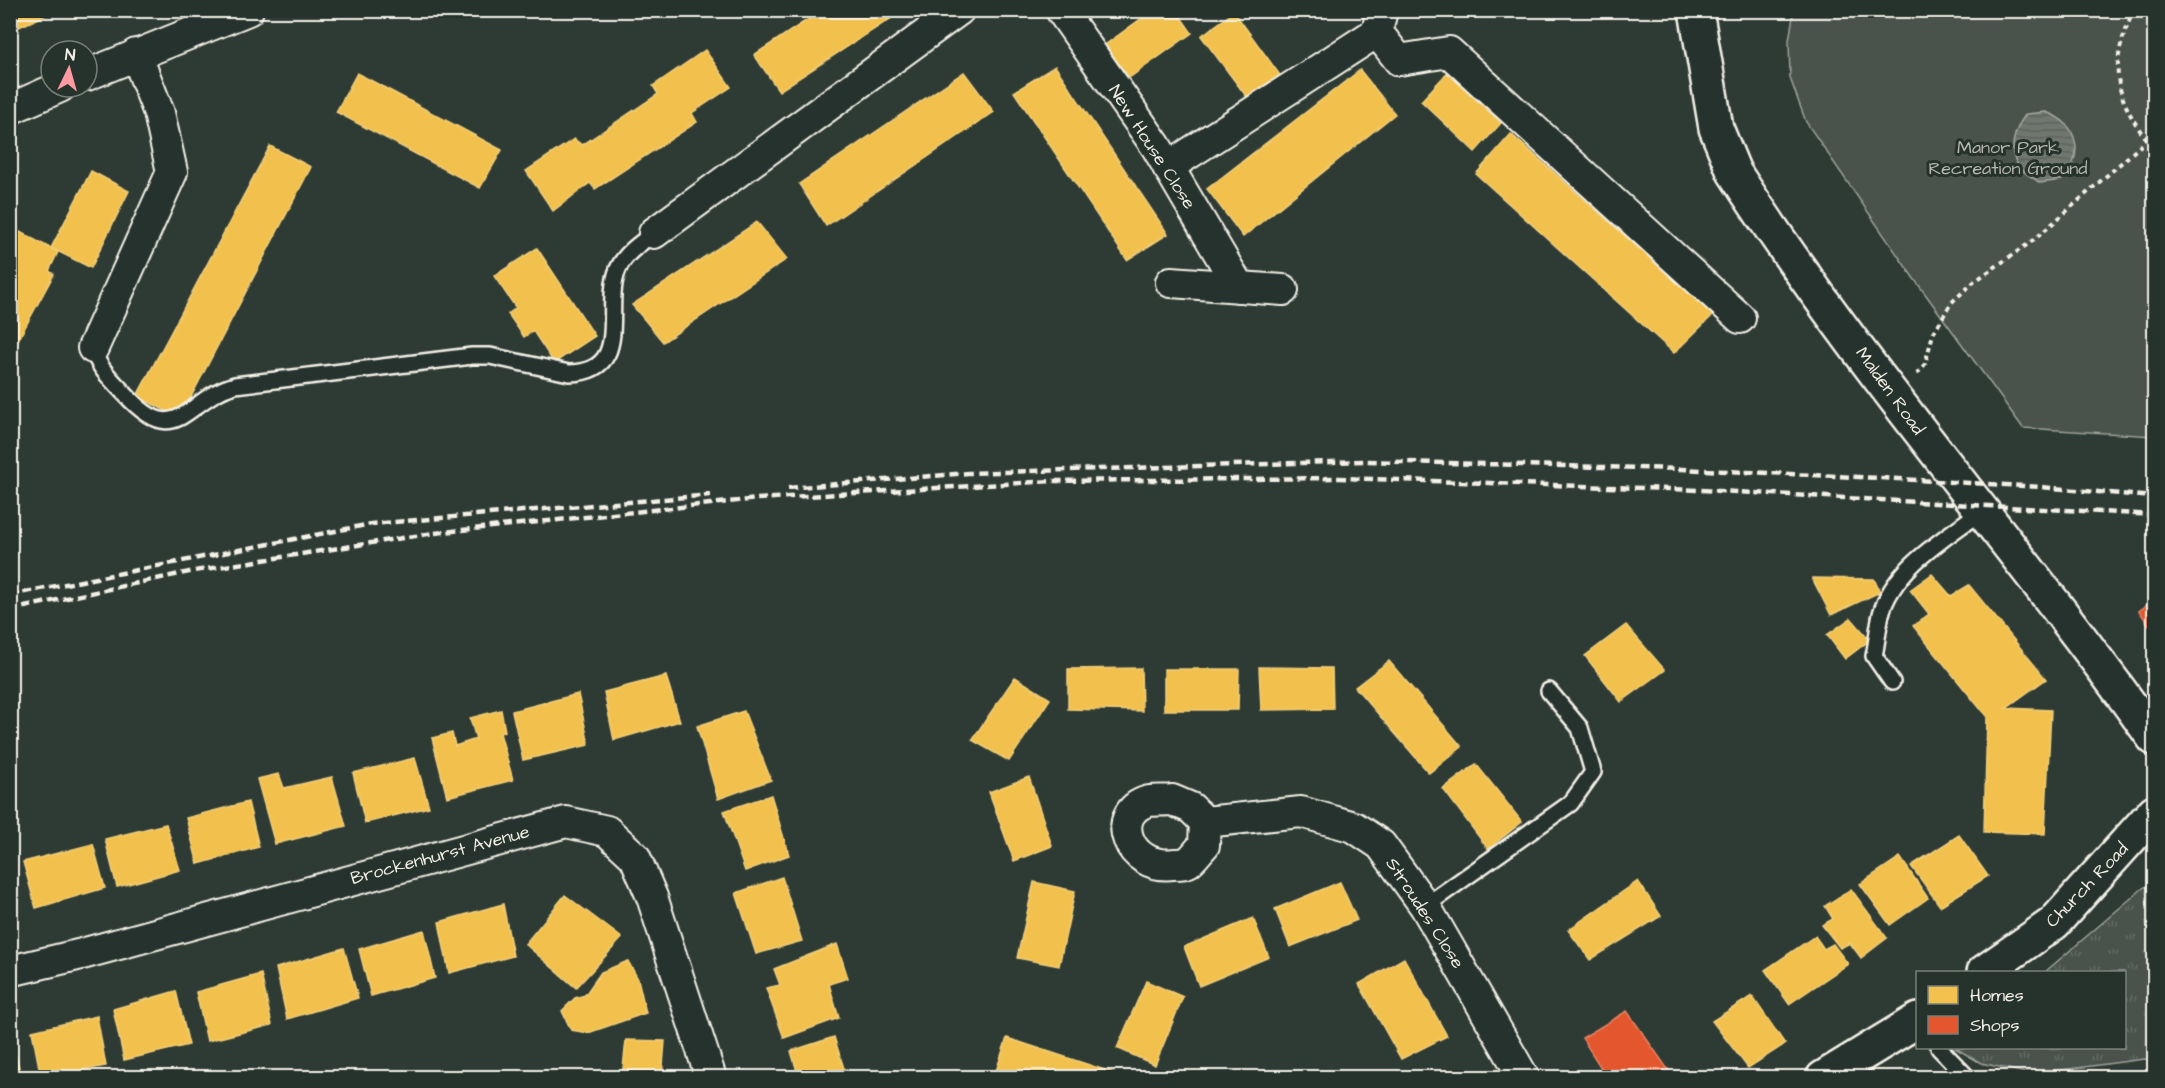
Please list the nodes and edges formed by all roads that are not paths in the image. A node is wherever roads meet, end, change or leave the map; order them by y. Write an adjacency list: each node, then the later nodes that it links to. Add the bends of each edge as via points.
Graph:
1 (248, 10): 6 (street)
2 (959, 10): 11 (street)
3 (1061, 10): 10 (street, New House Close)
4 (1700, 10): 17 (main road, Malden Road, via 1697,15 1705,78 1716,128 1734,172)
5 (1380, 21): 10 (street); 15 (street, via 1399,60 1449,52)
6 (136, 54): 7 (street); 16 (street, via 159,113 172,172)
7 (99, 70)
8 (39, 96): 9 (street)
9 (10, 109)
10 (1168, 167): 13 (street, New House Close)
11 (654, 232): 16 (lane, via 625,257 619,268 613,291 612,345 603,360 579,373 490,356 460,357 235,384 180,418 166,421 153,419 140,410 100,366)
12 (1171, 282): 13 (street)
13 (1239, 286): 14 (street)
14 (1283, 290)
15 (1740, 318)
16 (93, 348)
17 (1981, 511): 18 (lane, via 1905,571 1891,591 1881,614 1874,656); 20 (main road, Malden Road)
18 (1892, 682)
19 (1549, 691): 23 (lane, via 1580,728 1593,772 1571,803)
20 (2154, 738)
21 (2154, 812): 25 (main road, Church Road, via 2054,923)
22 (1205, 822): 23 (street, Stroudes Close, via 1301,812 1354,827 1381,845)
23 (1425, 906): 29 (street, Stroudes Close)
24 (10, 971): 28 (street, Brockenhurst Avenue, via 566,822 607,831 635,856)
25 (1985, 971)
26 (1916, 1023): 30 (main road)
27 (1940, 1049): 31 (lane)
28 (711, 1077)
29 (1524, 1077)
30 (1823, 1077)
31 (1968, 1077)

